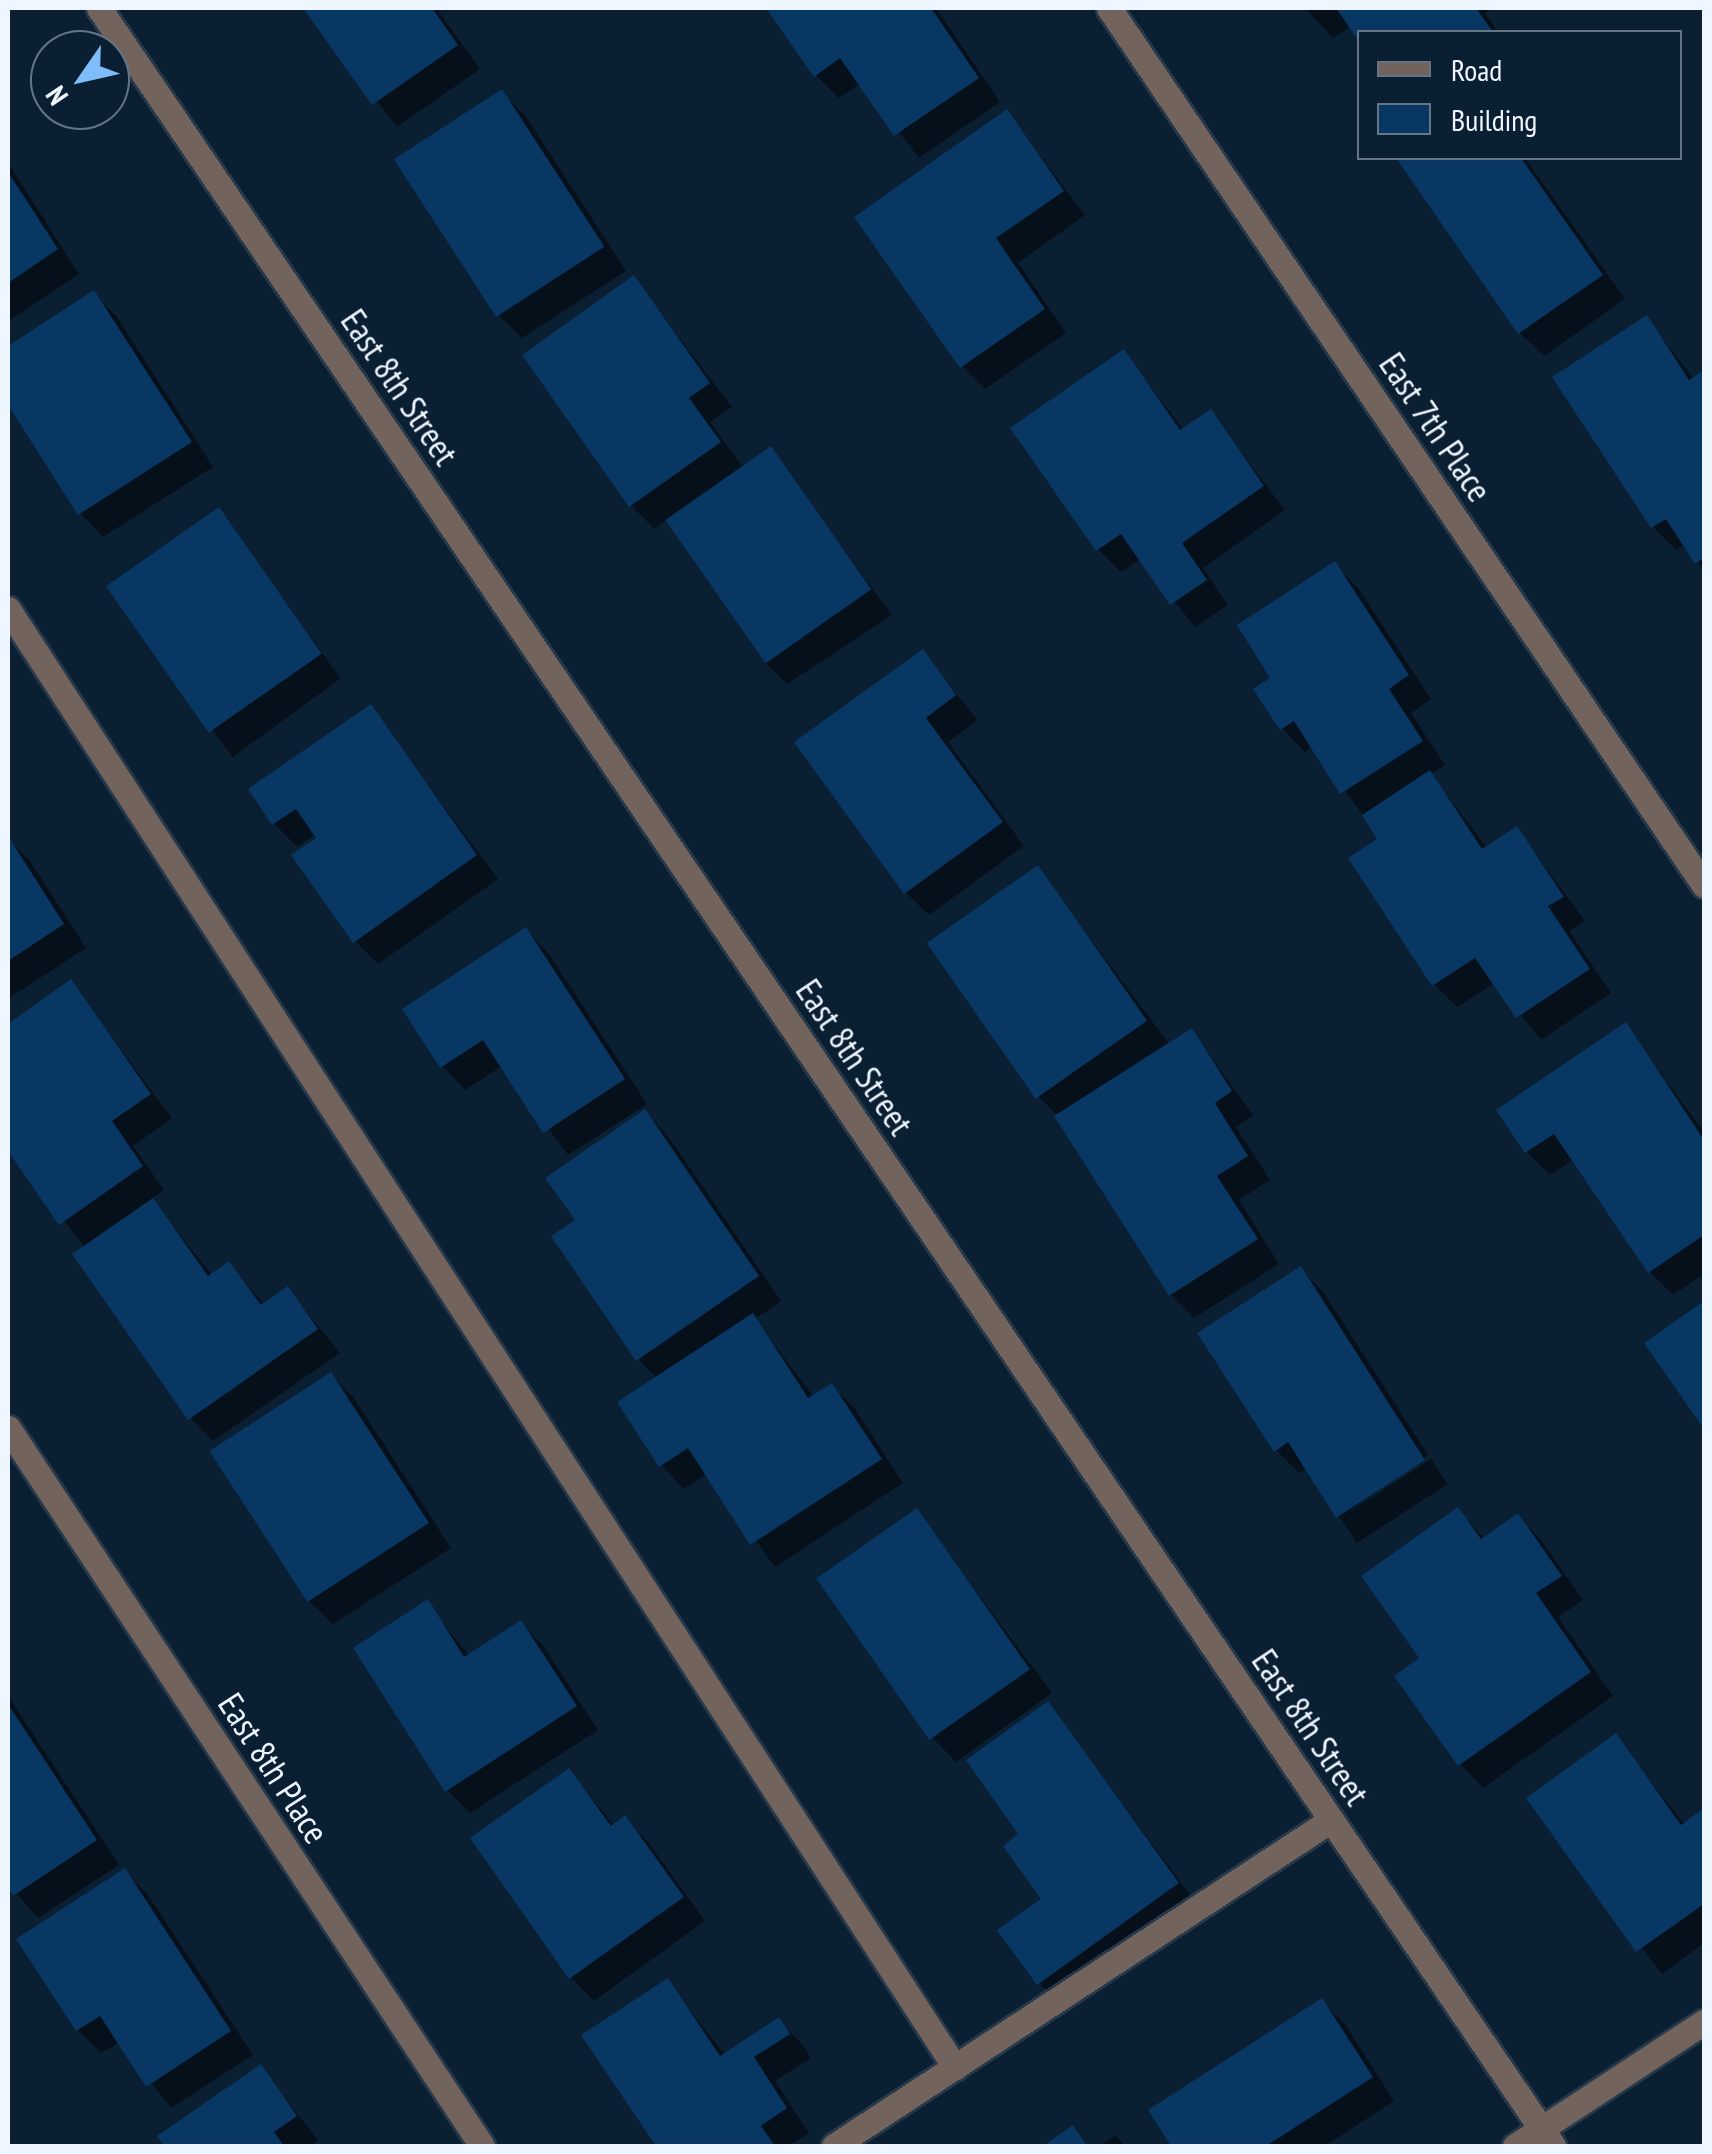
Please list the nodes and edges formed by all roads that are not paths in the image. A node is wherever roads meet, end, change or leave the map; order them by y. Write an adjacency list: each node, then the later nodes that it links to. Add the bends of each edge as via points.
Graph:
1 (99, 8): 6 (street, East 8th Street)
2 (1109, 8): 4 (street, East 7th Place)
3 (8, 609): 8 (street)
4 (1704, 886)
5 (8, 1428): 10 (street, East 8th Place)
6 (1332, 1820): 8 (street); 9 (street, East 8th Street)
7 (1704, 2022): 9 (street)
8 (954, 2066): 11 (street)
9 (1547, 2138): 12 (street)
10 (482, 2146)
11 (834, 2146)
12 (1515, 2146)

